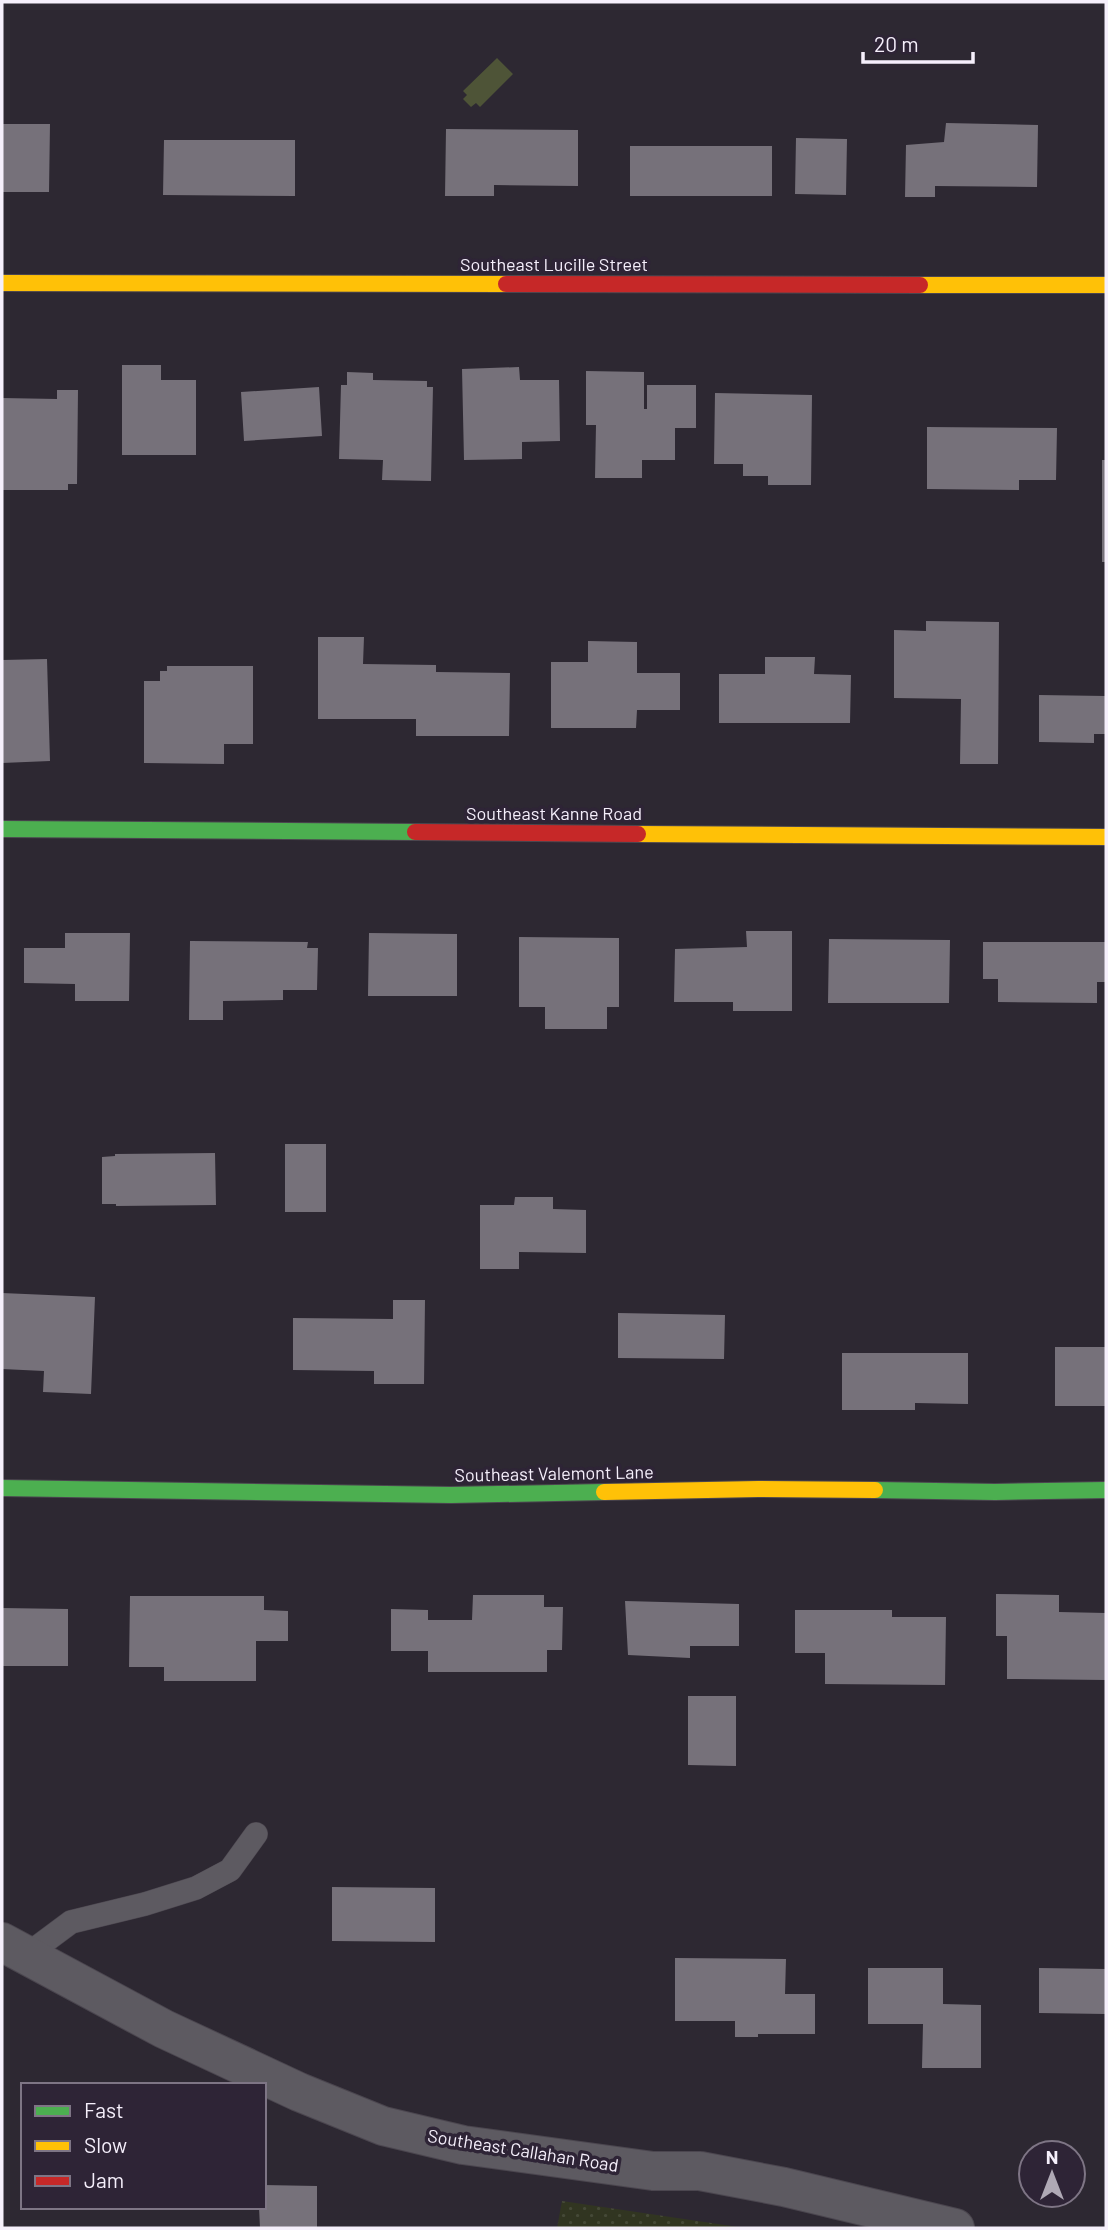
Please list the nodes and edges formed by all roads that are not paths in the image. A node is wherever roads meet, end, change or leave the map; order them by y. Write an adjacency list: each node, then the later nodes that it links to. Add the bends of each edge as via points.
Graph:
1 (2, 283): 2 (street, Southeast Lucille Street)
2 (1106, 285)
3 (2, 829): 4 (street, Southeast Kanne Road)
4 (1106, 837)
5 (2, 1488): 6 (street, Southeast Valemont Lane, via 451,1495 758,1489)
6 (1106, 1490)
7 (256, 1834): 8 (lane, via 230,1870 196,1888 71,1922)
8 (15, 1948): 9 (street, Southeast Callahan Road, via 164,2029 383,2126 463,2145 653,2171 699,2171)
9 (955, 2228)

